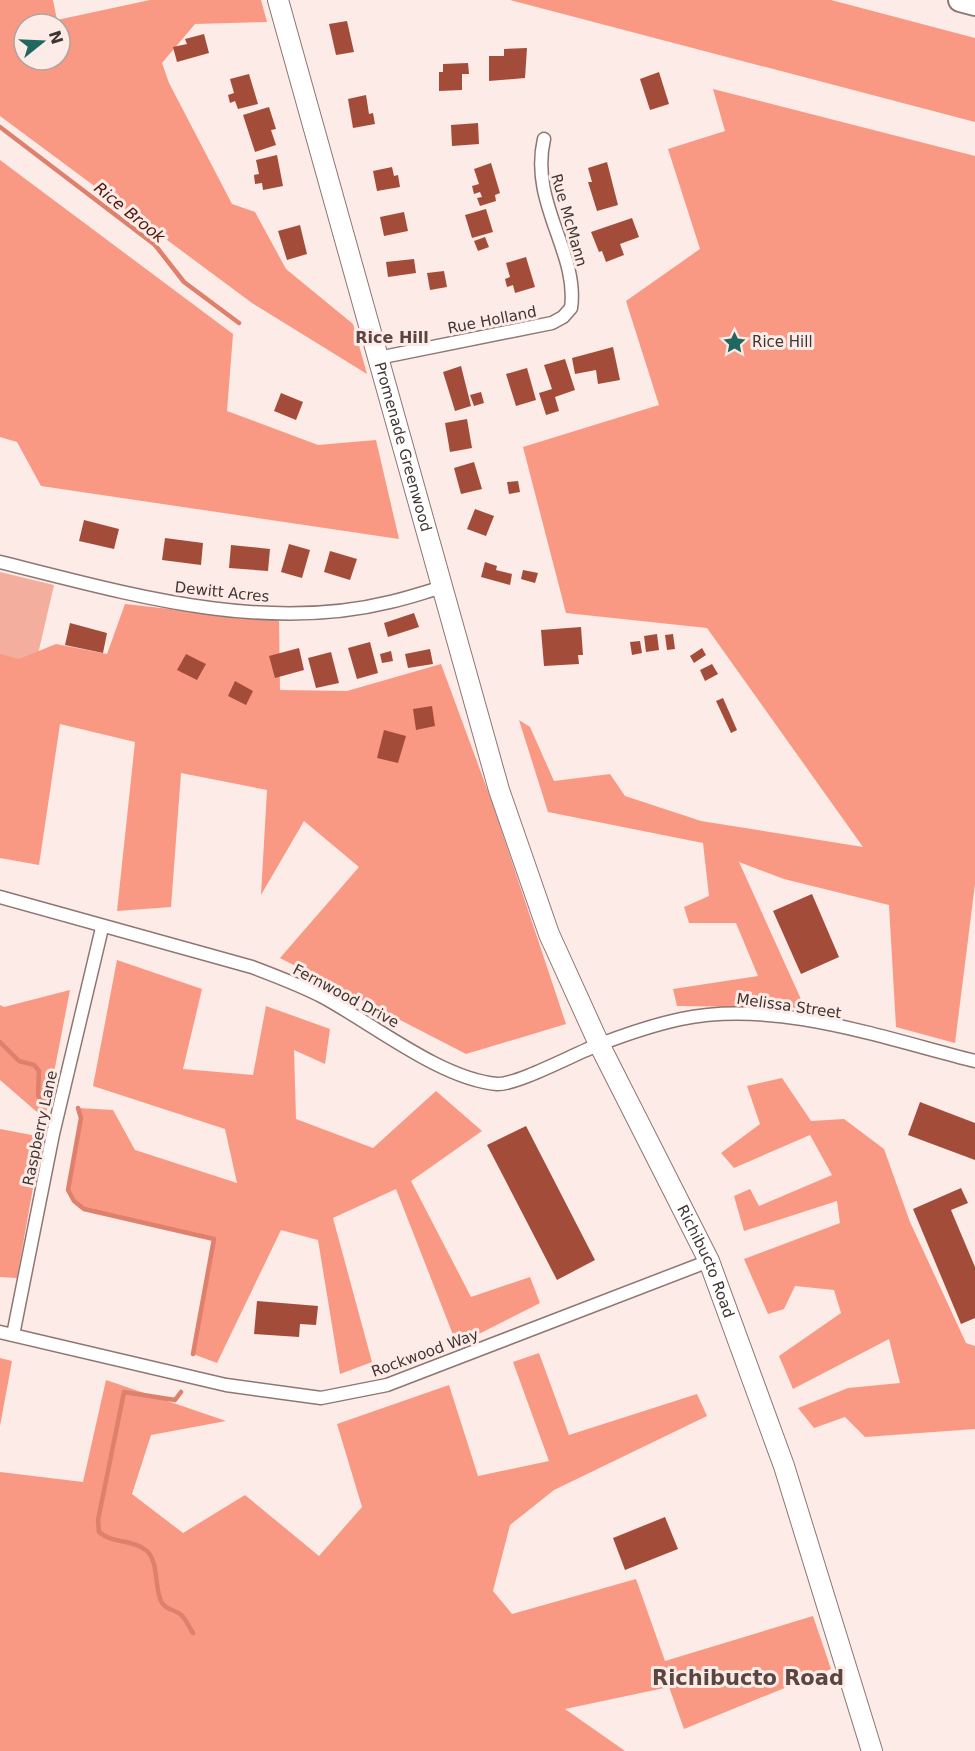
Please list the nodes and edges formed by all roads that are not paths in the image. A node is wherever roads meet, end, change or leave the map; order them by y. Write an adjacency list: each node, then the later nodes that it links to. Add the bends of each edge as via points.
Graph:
1 (278, 0): 6 (main road, Promenade Greenwood)
2 (960, 0): 3 (highway)
3 (975, 4)
4 (544, 139): 5 (street, Rue McMann, via 540,180 571,283)
5 (571, 308): 6 (street, Rue Holland, via 552,322)
6 (378, 358): 8 (main road, Promenade Greenwood)
7 (0, 562): 8 (street, Dewitt Acres, via 150,598 223,610 330,611 388,603)
8 (442, 587): 9 (main road, Promenade Greenwood)
9 (499, 790): 12 (main road, Richibucto Road, via 549,934)
10 (0, 897): 11 (street, Fernwood Drive)
11 (102, 928): 12 (street, Fernwood Drive, via 252,967 291,982 456,1074 499,1084); 15 (street, Raspberry Lane)
12 (598, 1044): 13 (street, Melissa Street, via 680,1019 730,1012 834,1026); 14 (main road, Richibucto Road)
13 (975, 1061)
14 (709, 1261): 15 (street, Rockwood Way, via 387,1385 321,1398 226,1385); 16 (main road, Richibucto Road, via 784,1467)
15 (6, 1334)
16 (872, 1751)

